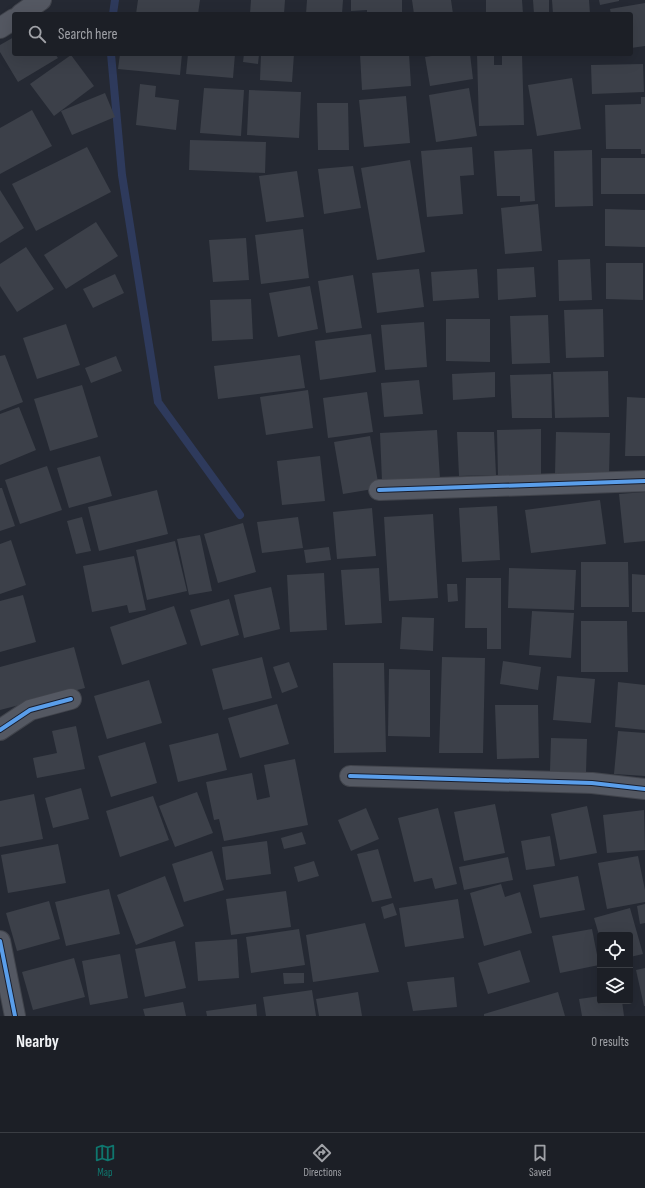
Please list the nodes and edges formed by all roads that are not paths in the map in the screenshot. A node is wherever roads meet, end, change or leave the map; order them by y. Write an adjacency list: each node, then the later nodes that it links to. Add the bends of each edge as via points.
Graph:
1 (41, 0): 2 (street)
2 (24, 12)
3 (12, 20): 4 (street)
4 (0, 28)
5 (645, 481): 6 (street)
6 (379, 490)
7 (71, 699): 8 (street, via 30,710)
8 (0, 730)
9 (350, 776): 10 (street, via 592,783)
10 (645, 789)
11 (0, 942): 12 (street)
12 (15, 1016)

